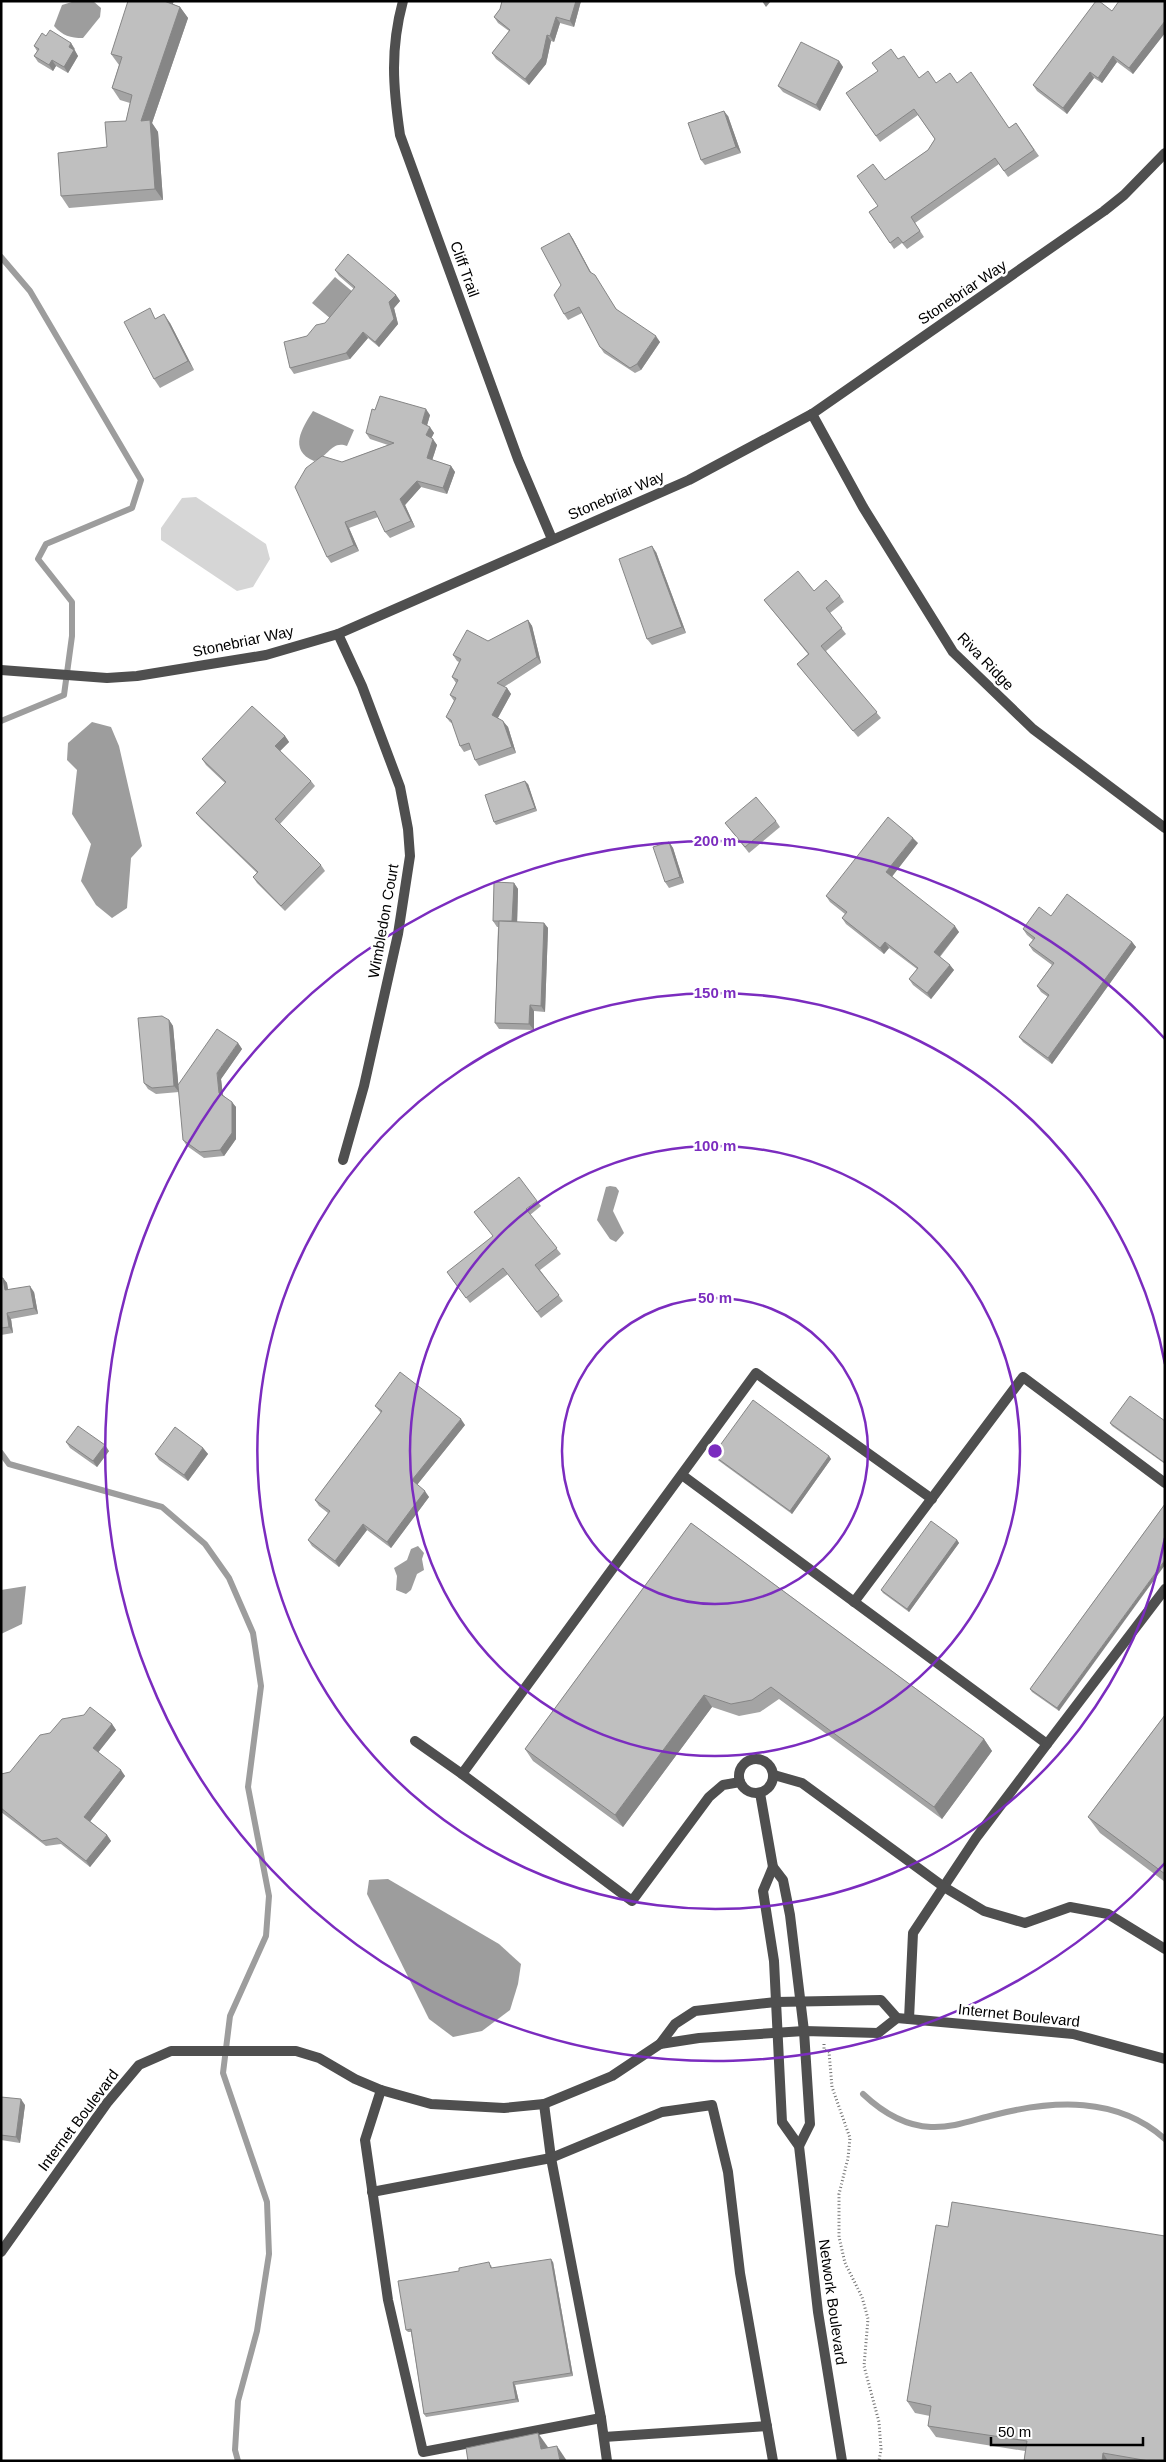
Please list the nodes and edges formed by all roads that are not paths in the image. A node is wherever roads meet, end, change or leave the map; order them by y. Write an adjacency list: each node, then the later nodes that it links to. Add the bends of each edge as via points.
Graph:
1 (404, 1): 4 (street, Cliff Trail, via 393,52 394,95 400,135 518,459)
2 (1165, 153): 3 (street, Stonebriar Way, via 1104,212)
3 (812, 414): 4 (street, Stonebriar Way, via 689,480); 7 (street, Riva Ridge, via 863,506 953,652 1033,729)
4 (552, 539): 5 (street, Stonebriar Way)
5 (338, 634): 6 (street, Stonebriar Way, via 266,655 137,676 107,678); 8 (street, Wimbledon Court, via 362,686 400,787 410,856 398,934 364,1086)
6 (1, 670)
7 (1165, 828)
8 (343, 1160)
9 (682, 1475): 11 (street, via 756,1373); 13 (street); 16 (street)
10 (1165, 1483): 11 (street, via 1023,1377)
11 (932, 1499): 13 (street)
12 (1165, 1588): 15 (street)
13 (854, 1602): 15 (street)
14 (415, 1741): 16 (street)
15 (1047, 1744): 21 (street, via 976,1838)
16 (462, 1774): 18 (street, via 632,1900 709,1797 723,1785)
17 (774, 1775): 18 (street, via 765,1761 748,1760 740,1769); 19 (street, via 770,1787); 21 (street, via 802,1783)
18 (740, 1782): 19 (street, via 748,1792)
19 (760, 1793): 20 (street)
20 (773, 1867): 23 (street, Network Boulevard, via 763,1891 774,1960); 24 (street, via 782,1880 790,1915)
21 (944, 1887): 22 (street, via 984,1912 1024,1922 1070,1908 1108,1914); 26 (street, via 913,1933)
22 (1165, 1949)
23 (776, 2002): 24 (street, Internet Boulevard); 28 (street, Network Boulevard); 29 (street, Internet Boulevard, via 694,2011 675,2024)
24 (800, 2002): 25 (street, Internet Boulevard, via 881,2000); 27 (street)
25 (897, 2018): 26 (street, Internet Boulevard); 27 (street, Internet Boulevard, via 878,2033)
26 (908, 2019): 30 (street, Internet Boulevard, via 1073,2034)
27 (804, 2031): 28 (street, Internet Boulevard); 33 (street, via 810,2124)
28 (779, 2033): 29 (street, Internet Boulevard); 33 (street, Network Boulevard, via 782,2122)
29 (660, 2044): 32 (street, Internet Boulevard, via 612,2076)
30 (1165, 2059)
31 (381, 2090): 32 (street, Internet Boulevard, via 431,2104 504,2108); 35 (street, via 365,2140); 36 (street, Internet Boulevard, via 319,2058 296,2052 171,2051 139,2065 107,2102)
32 (544, 2104): 34 (street)
33 (799, 2146): 42 (street, Network Boulevard, via 818,2312)
34 (551, 2158): 35 (street); 37 (street); 38 (street, via 662,2112 712,2105 728,2172 740,2273)
35 (372, 2192): 37 (street, via 388,2300 423,2452)
36 (1, 2252)
37 (601, 2418): 39 (street)
38 (767, 2426): 39 (street); 41 (street)
39 (604, 2437): 40 (street)
40 (607, 2461)
41 (773, 2461)
42 (842, 2461)

